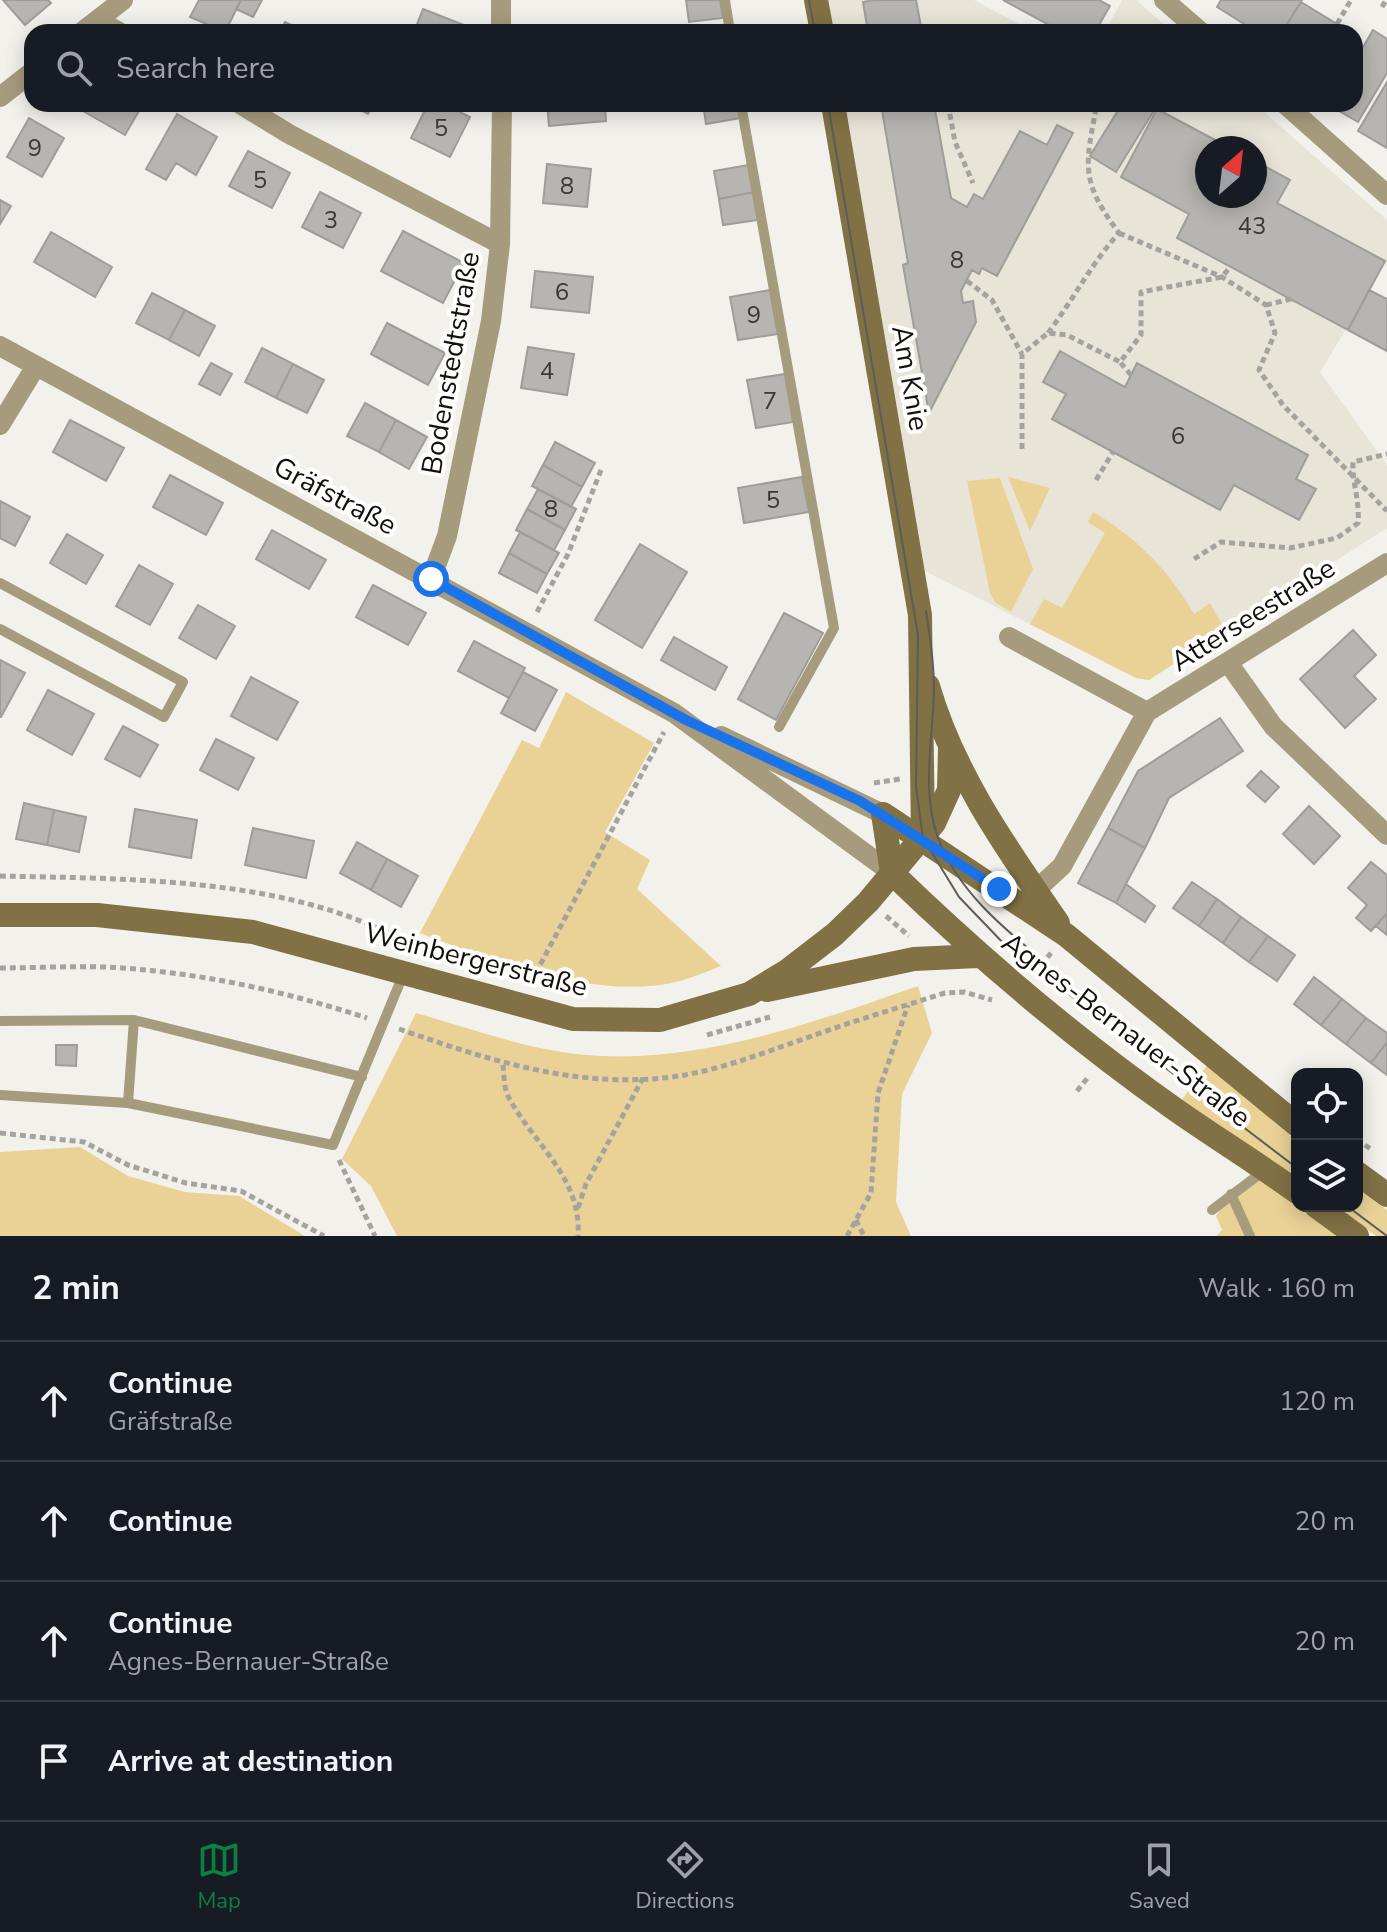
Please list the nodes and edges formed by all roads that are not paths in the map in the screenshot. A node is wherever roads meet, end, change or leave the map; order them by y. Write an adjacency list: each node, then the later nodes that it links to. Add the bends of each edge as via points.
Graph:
1 (123, 0): 6 (street)
2 (501, 0): 7 (street)
3 (725, 0): 8 (lane)
4 (816, 0): 9 (main road)
5 (1164, 0): 10 (street)
6 (93, 24)
7 (501, 24)
8 (729, 24)
9 (820, 24)
10 (1189, 24)
11 (24, 78): 12 (street)
12 (0, 97)
13 (253, 112): 19 (street)
14 (502, 112): 19 (street, Bodenstedtstraße)
15 (742, 112): 32 (lane, via 834,628)
16 (834, 112): 28 (main road, Am Knie, via 920,615)
17 (1294, 112): 18 (street)
18 (1387, 195)
19 (500, 244): 24 (street, Bodenstedtstraße, via 491,321 447,536)
20 (0, 346): 21 (street, Gräfstraße)
21 (36, 366): 22 (street); 24 (street, Gräfstraße)
22 (0, 425)
23 (1387, 563): 29 (street, Atterseestraße)
24 (431, 579): 31 (street, Gräfstraße)
25 (0, 583): 26 (lane, via 183,682 164,717)
26 (0, 629)
27 (1009, 637): 30 (street)
28 (921, 662): 33 (main road, Am Knie); 37 (main road, Am Knie)
29 (1229, 664): 30 (street, Atterseestraße); 36 (street, via 1273,726)
30 (1147, 712): 39 (street, via 1062,866)
31 (680, 716): 34 (street, Gräfstraße); 38 (street, Gräfstraße)
32 (779, 727)
33 (950, 749): 35 (main road, Am Knie); 37 (main road, Weinbergerstraße, via 949,790)
34 (883, 814): 37 (main road, Agnes-Bernauer-Straße); 38 (main road)
35 (989, 817): 39 (main road, Agnes-Bernauer-Straße)
36 (1387, 835)
37 (923, 838): 38 (main road, Weinbergerstraße); 41 (main road, Agnes-Bernauer-Straße)
38 (892, 873): 42 (main road, Agnes-Bernauer-Straße); 44 (main road, Weinbergerstraße, via 815,951)
39 (1036, 890): 41 (main road, Agnes-Bernauer-Straße)
40 (0, 915): 43 (main road, Weinbergerstraße, via 97,915 253,932)
41 (1066, 935): 50 (main road, Agnes-Bernauer-Straße)
42 (978, 956): 44 (main road, via 914,959); 51 (main road, Agnes-Bernauer-Straße, via 1176,1110)
43 (403, 973): 44 (main road, Weinbergerstraße, via 530,1009 613,1022 660,1020); 47 (lane)
44 (749, 994)
45 (134, 1020): 46 (lane); 47 (lane); 49 (lane)
46 (0, 1021)
47 (362, 1077): 49 (lane, via 333,1145)
48 (0, 1095): 49 (lane)
49 (128, 1103)
50 (1291, 1120)
51 (1266, 1170): 53 (main road, Agnes-Bernauer-Straße); 54 (lane)
52 (1363, 1177): 55 (main road)
53 (1291, 1188)
54 (1231, 1194): 56 (lane); 58 (lane)
55 (1387, 1195)
56 (1212, 1210)
57 (1324, 1212): 59 (main road)
58 (1250, 1236)
59 (1357, 1236)

